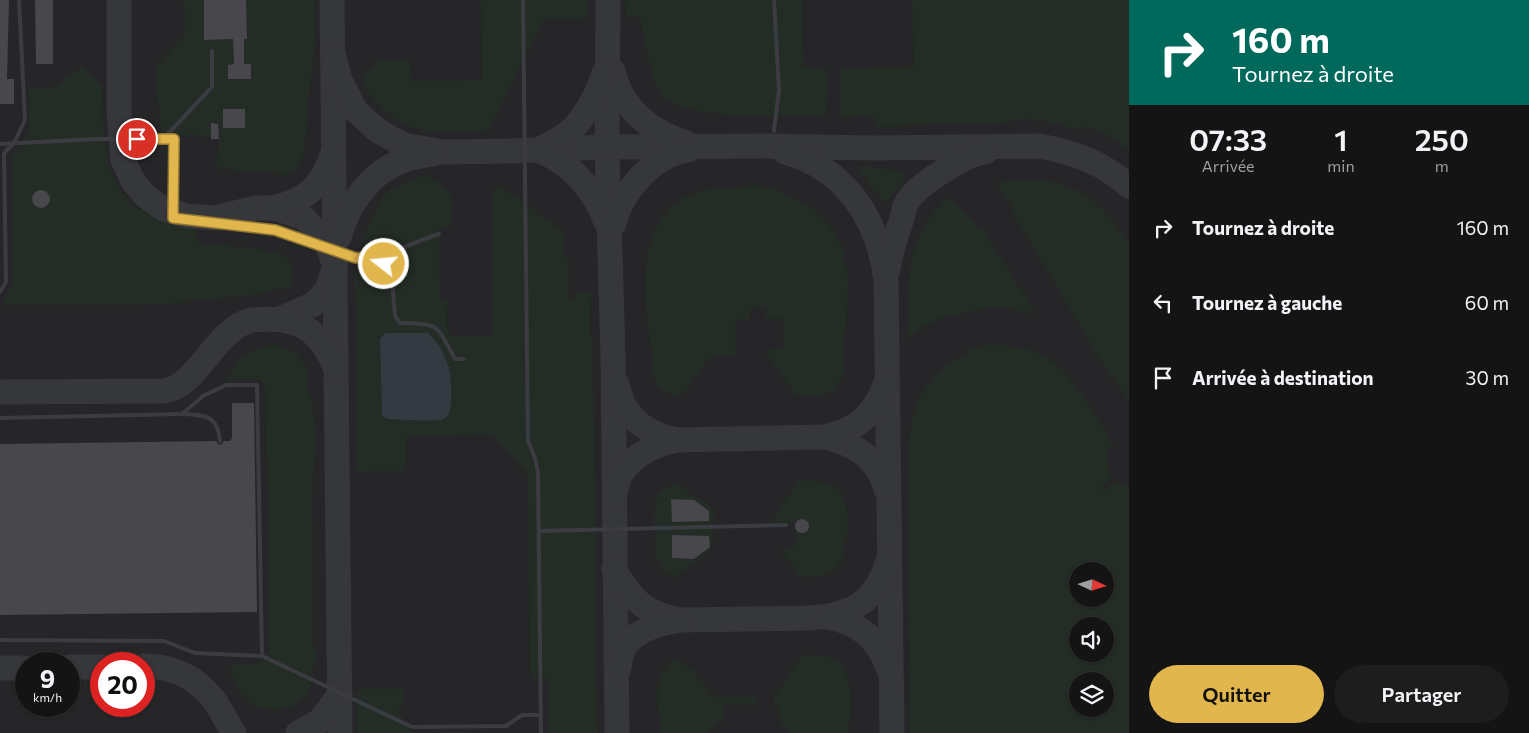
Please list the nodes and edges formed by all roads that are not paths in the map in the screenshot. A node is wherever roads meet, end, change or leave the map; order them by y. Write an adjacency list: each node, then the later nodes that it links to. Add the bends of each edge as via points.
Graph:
1 (19, 0): 7 (lane, via 25,120)
2 (523, 0): 17 (lane, via 528,441 538,473)
3 (774, 0): 5 (lane, via 779,90)
4 (212, 51): 6 (lane, via 212,87)
5 (774, 131)
6 (162, 139): 7 (lane); 10 (lane, via 174,139 173,218 275,230 356,258)
7 (14, 143): 8 (lane); 11 (lane, via 4,153 6,282)
8 (0, 144)
9 (439, 234): 10 (lane)
10 (378, 256): 12 (lane, via 392,278 394,310 400,323 430,324 438,328 455,358)
11 (0, 292)
12 (464, 359)
13 (182, 414): 14 (lane); 15 (lane, via 212,419); 19 (lane, via 203,396 226,384 257,385)
14 (0, 418)
15 (220, 441)
16 (786, 525): 17 (lane)
17 (539, 531): 20 (lane)
18 (0, 640): 19 (lane, via 164,640 195,653)
19 (262, 656): 20 (lane, via 412,727 506,726 522,715)
20 (542, 715): 21 (lane)
21 (541, 733)

